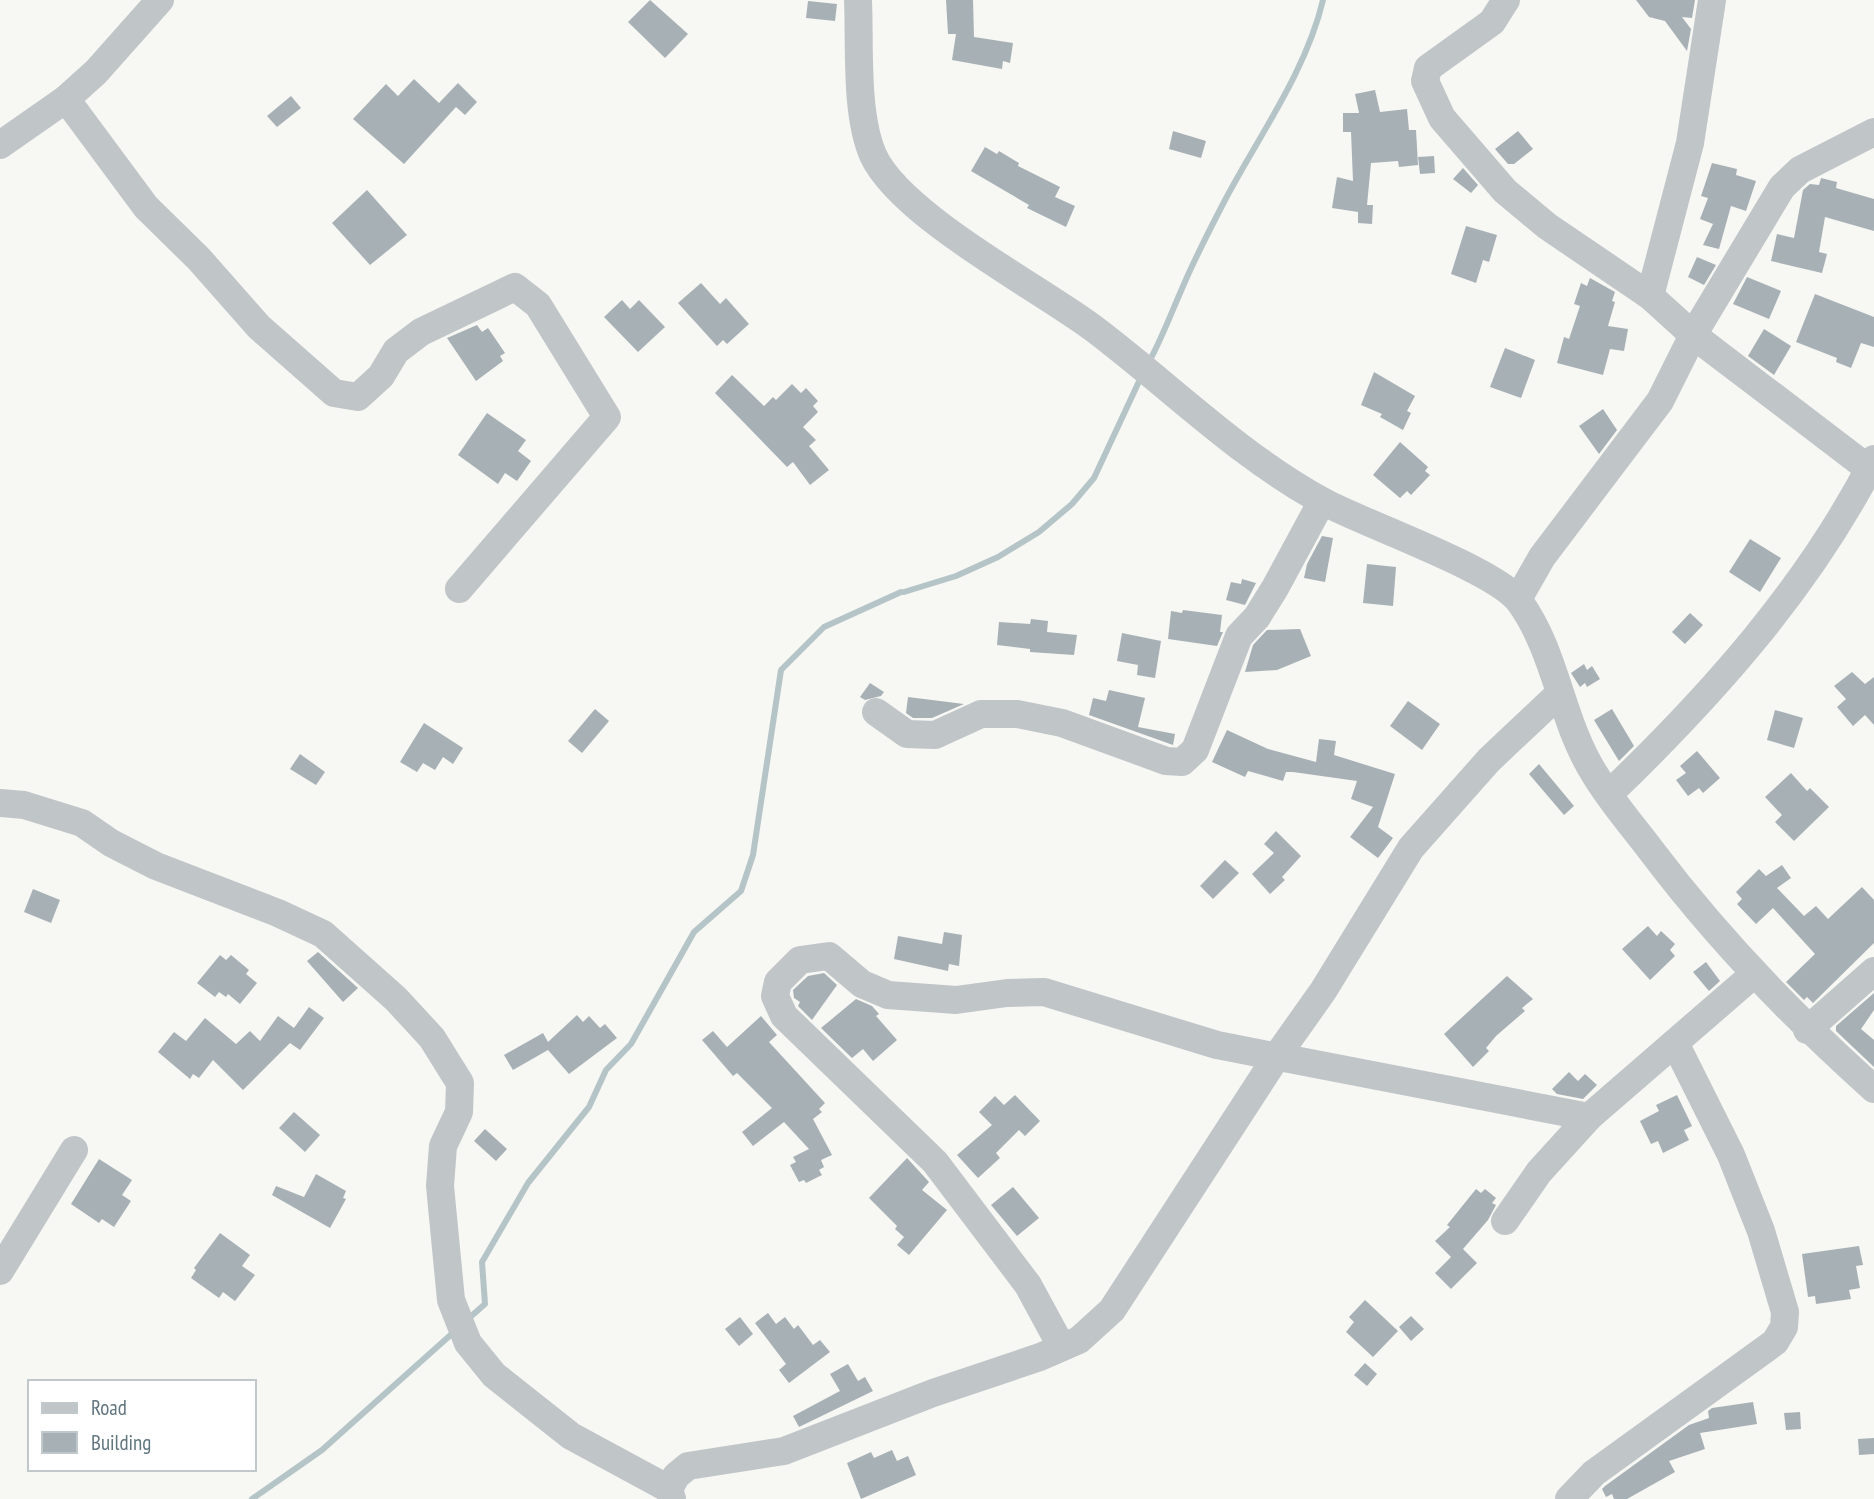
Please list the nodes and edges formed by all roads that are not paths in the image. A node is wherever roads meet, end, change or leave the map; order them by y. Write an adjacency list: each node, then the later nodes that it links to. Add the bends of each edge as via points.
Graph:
1 (160, 0): 5 (street, via 130,37)
2 (858, 0): 11 (street, via 864,123 874,157 893,185 954,235 1088,325 1196,413)
3 (1506, 0): 8 (street, via 1492,22 1428,68 1425,81 1429,93 1443,118 1505,191 1546,226)
4 (1712, 0): 8 (street, via 1690,143)
5 (66, 99): 7 (street); 12 (street, via 146,207 259,327 334,393 358,397 381,376 396,351 421,332 515,287 538,305 607,416)
6 (1874, 132): 9 (street, via 1800,170 1782,187)
7 (0, 145)
8 (1650, 296): 9 (street)
9 (1693, 335): 10 (street); 13 (street, via 1660,401 1542,557)
10 (1871, 464): 16 (street, via 1812,560 1753,641 1682,723)
11 (1322, 501): 13 (street, via 1460,564); 15 (street, via 1275,588 1239,636 1195,750 1182,762 1166,761 1062,723 1017,715 981,714 935,735 906,734)
12 (459, 589)
13 (1518, 599): 14 (street, via 1537,634)
14 (1559, 694): 16 (street, via 1587,759); 22 (street, via 1489,760 1411,848)
15 (876, 712)
16 (1609, 794): 19 (street, via 1685,896)
17 (0, 803): 29 (street, via 24,805 82,823 156,866 323,934 396,999 432,1038 460,1083 460,1112 443,1146 440,1186 450,1300 468,1343 494,1374 570,1436)
18 (1874, 971): 20 (street)
19 (1753, 975): 20 (street); 21 (street)
20 (1807, 1030): 23 (street)
21 (1675, 1043): 24 (street); 30 (street, via 1731,1154 1756,1218 1786,1312 1784,1327 1775,1342 1594,1474)
22 (1277, 1056): 24 (street); 28 (street, via 1112,1310 1079,1339); 28 (street, via 1217,1045 1044,992 956,1000 888,995 862,984 829,957 800,960 778,982 775,996 784,1016 935,1162 1028,1285)
23 (1874, 1089)
24 (1589, 1117): 26 (street, via 1539,1172)
25 (74, 1150): 27 (street)
26 (1505, 1221)
27 (0, 1271)
28 (1061, 1346): 29 (street, via 784,1451 688,1466 676,1476)
29 (671, 1494)
30 (1569, 1499)

